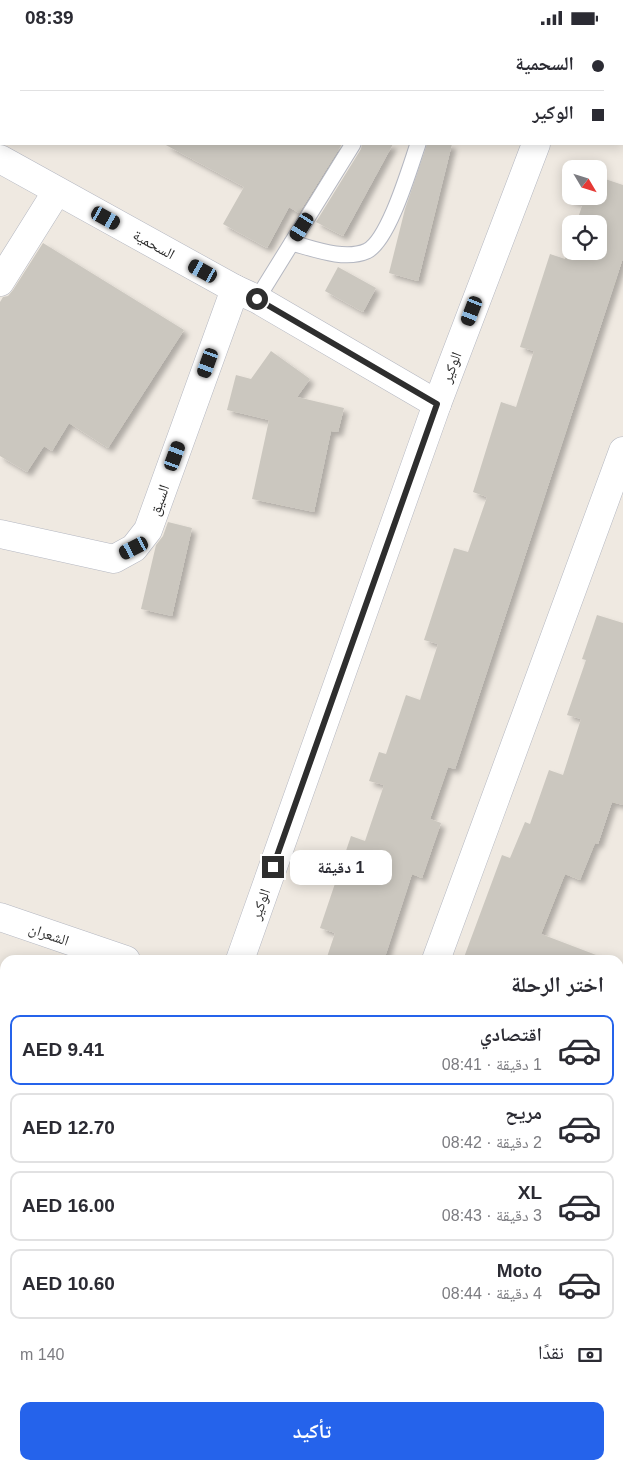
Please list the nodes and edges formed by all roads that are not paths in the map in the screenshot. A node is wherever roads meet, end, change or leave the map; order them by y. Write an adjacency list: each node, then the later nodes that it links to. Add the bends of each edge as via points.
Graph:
1 (352, 145): 6 (lane)
2 (418, 145): 6 (lane, via 401,197 385,230 369,250 356,254 329,254)
3 (536, 145): 9 (street, الوكير)
4 (0, 159): 5 (street, السحمية)
5 (57, 191): 7 (street); 8 (street, السحمية)
6 (292, 243): 8 (lane)
7 (0, 282)
8 (246, 294): 9 (street, السحمية); 11 (street, السيق, via 148,530 134,548 114,559)
9 (437, 404): 14 (street, الوكير)
10 (623, 451): 15 (street)
11 (0, 534)
12 (0, 917): 13 (street, الشعران)
13 (111, 955)
14 (242, 955)
15 (438, 955)

